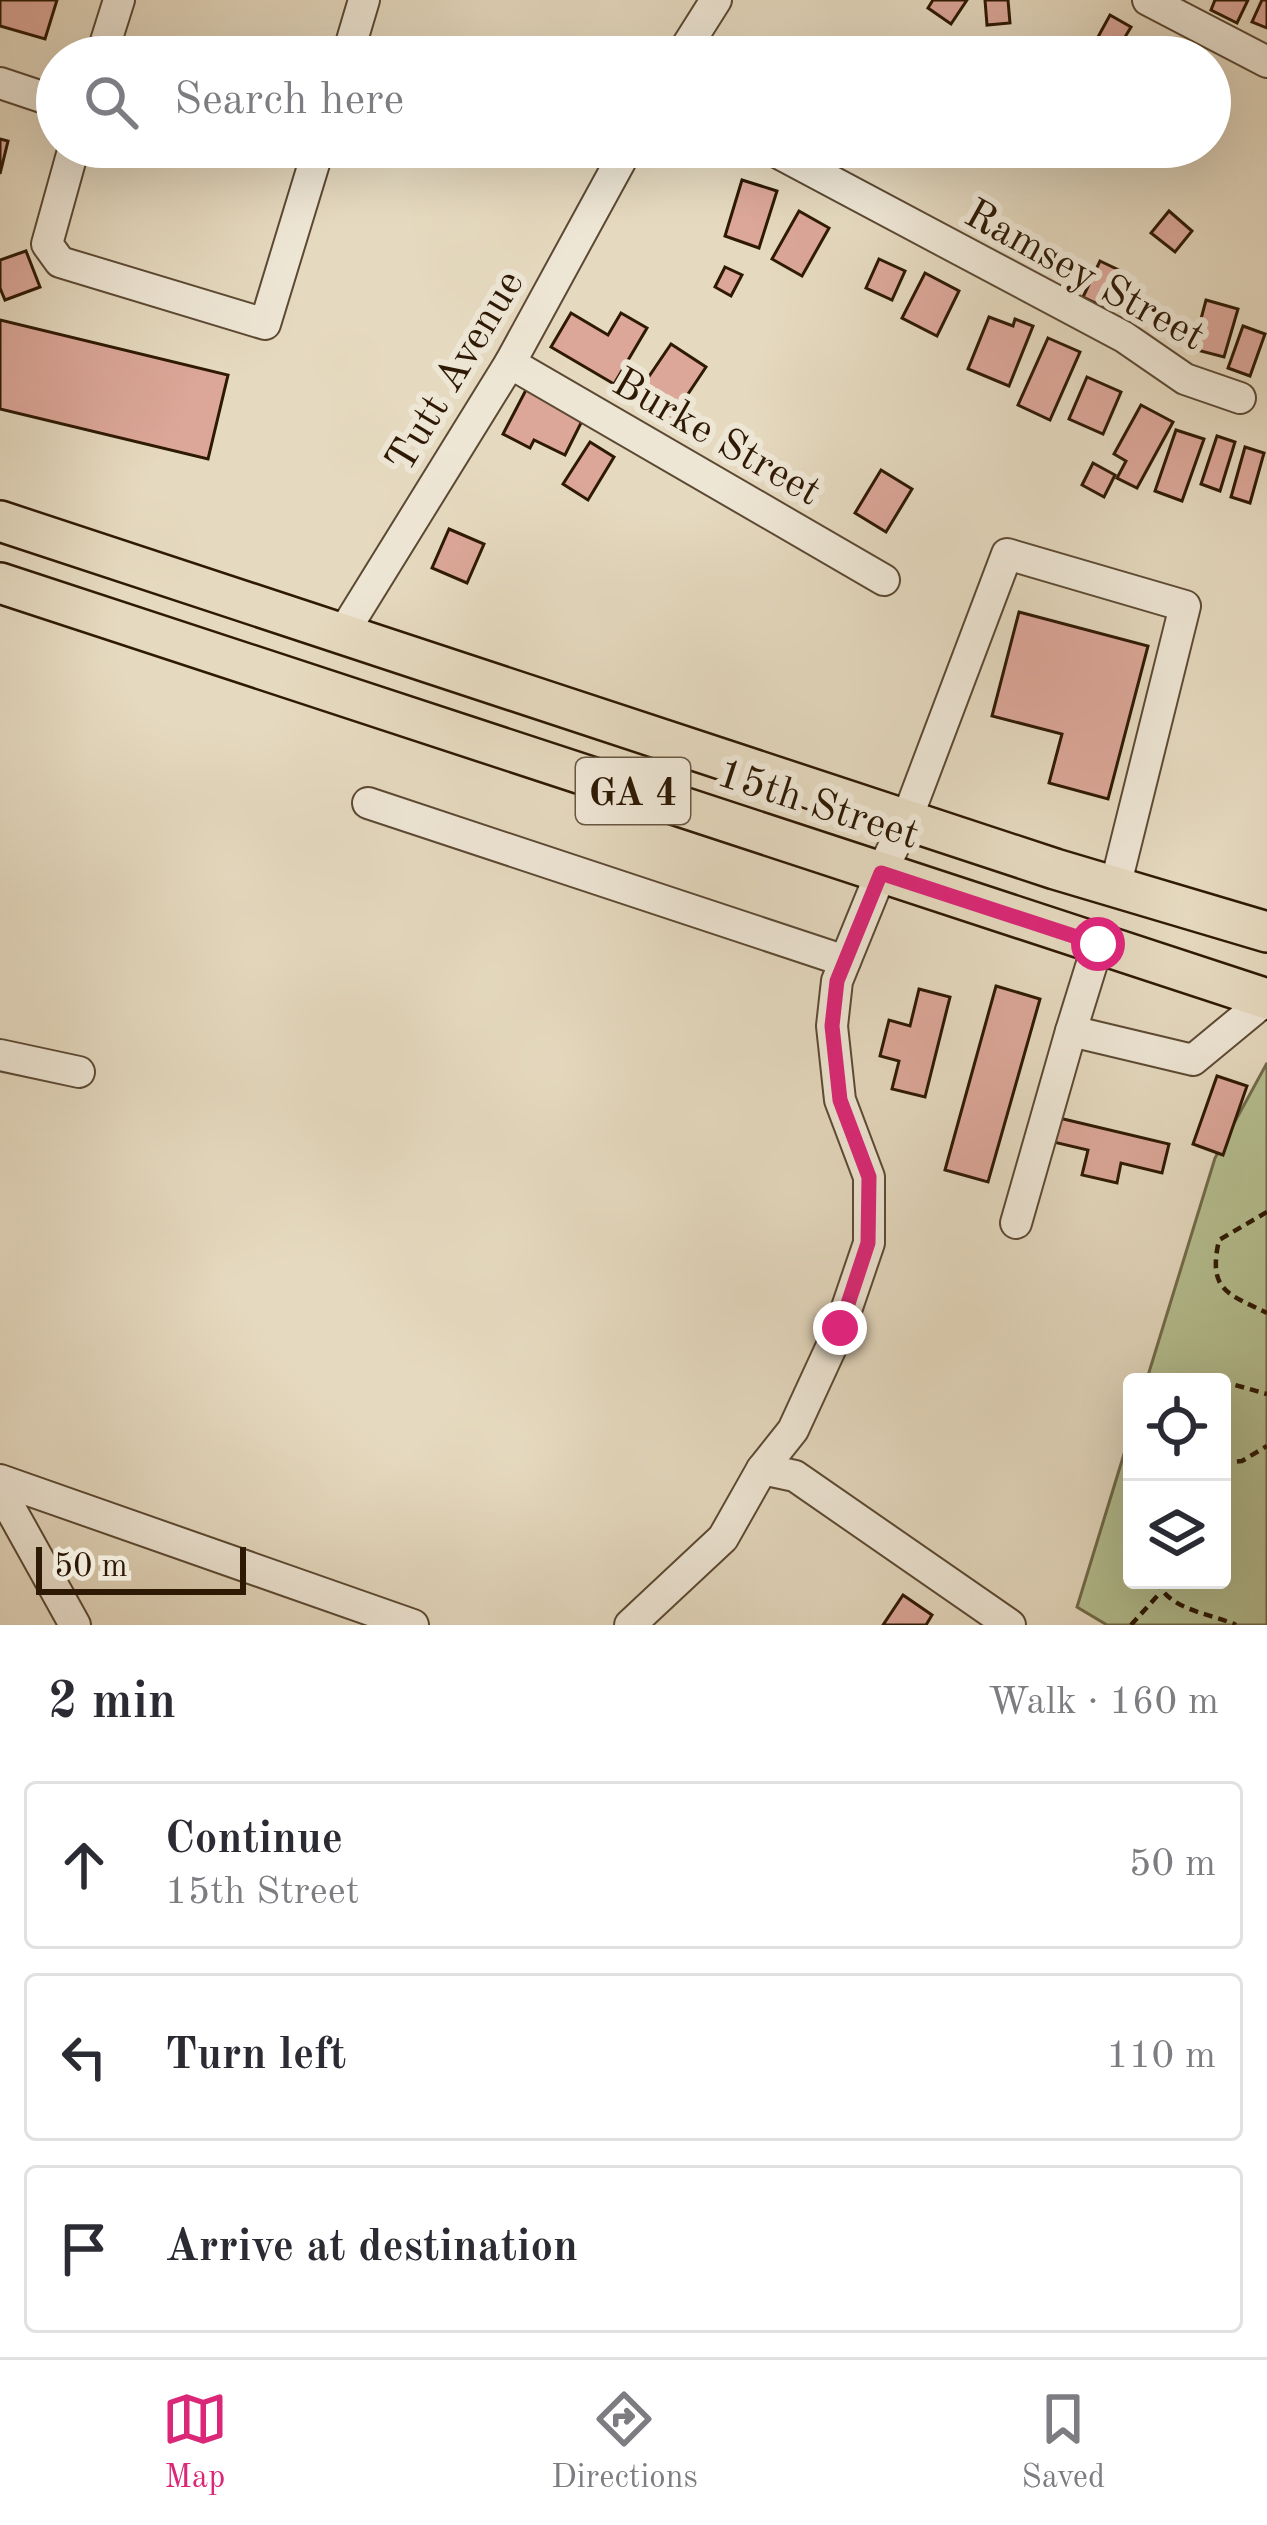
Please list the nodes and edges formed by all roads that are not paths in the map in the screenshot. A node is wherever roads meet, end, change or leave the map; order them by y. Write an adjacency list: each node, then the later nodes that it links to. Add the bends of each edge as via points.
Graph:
1 (119, 0): 5 (street)
2 (364, 0): 6 (street)
3 (716, 0): 7 (street)
4 (1148, 0): 8 (street)
5 (108, 36)
6 (353, 36)
7 (693, 36)
8 (1217, 36)
9 (1231, 43): 10 (street)
10 (1267, 62)
11 (0, 83): 12 (street)
12 (36, 95)
13 (68, 168): 14 (street, via 47,244 60,262 265,324)
14 (313, 168)
15 (617, 168): 17 (street, Tutt Avenue)
16 (806, 168): 18 (street, Ramsey Street, via 1124,337 1185,379)
17 (510, 363): 20 (street, Burke Street); 22 (street, Tutt Avenue)
18 (1240, 398)
19 (0, 521): 22 (main road, 15th Street / GA 4)
20 (884, 580)
21 (0, 583): 25 (main road, 15th Street / GA 4)
22 (343, 632): 24 (main road, 15th Street / GA 4)
23 (368, 803): 29 (street)
24 (907, 820): 25 (street); 26 (main road, 15th Street / GA 4); 26 (street, via 1007,554 1185,605)
25 (881, 873): 28 (main road, 15th Street / GA 4); 29 (street)
26 (1115, 887): 27 (main road, 15th Street / GA 4)
27 (1267, 932)
28 (1098, 944): 30 (main road, 15th Street / GA 4); 31 (street)
29 (845, 961): 35 (street, via 832,1026 840,1100 869,1177 868,1243 793,1430)
30 (1265, 999): 31 (street, via 1193,1060)
31 (1071, 1031): 34 (street)
32 (0, 1055): 33 (street)
33 (79, 1072)
34 (1016, 1223)
35 (762, 1468): 40 (street, via 723,1538); 41 (street, via 795,1476)
36 (0, 1480): 39 (street)
37 (0, 1490): 38 (street)
38 (75, 1625)
39 (413, 1625)
40 (630, 1625)
41 (1010, 1625)

